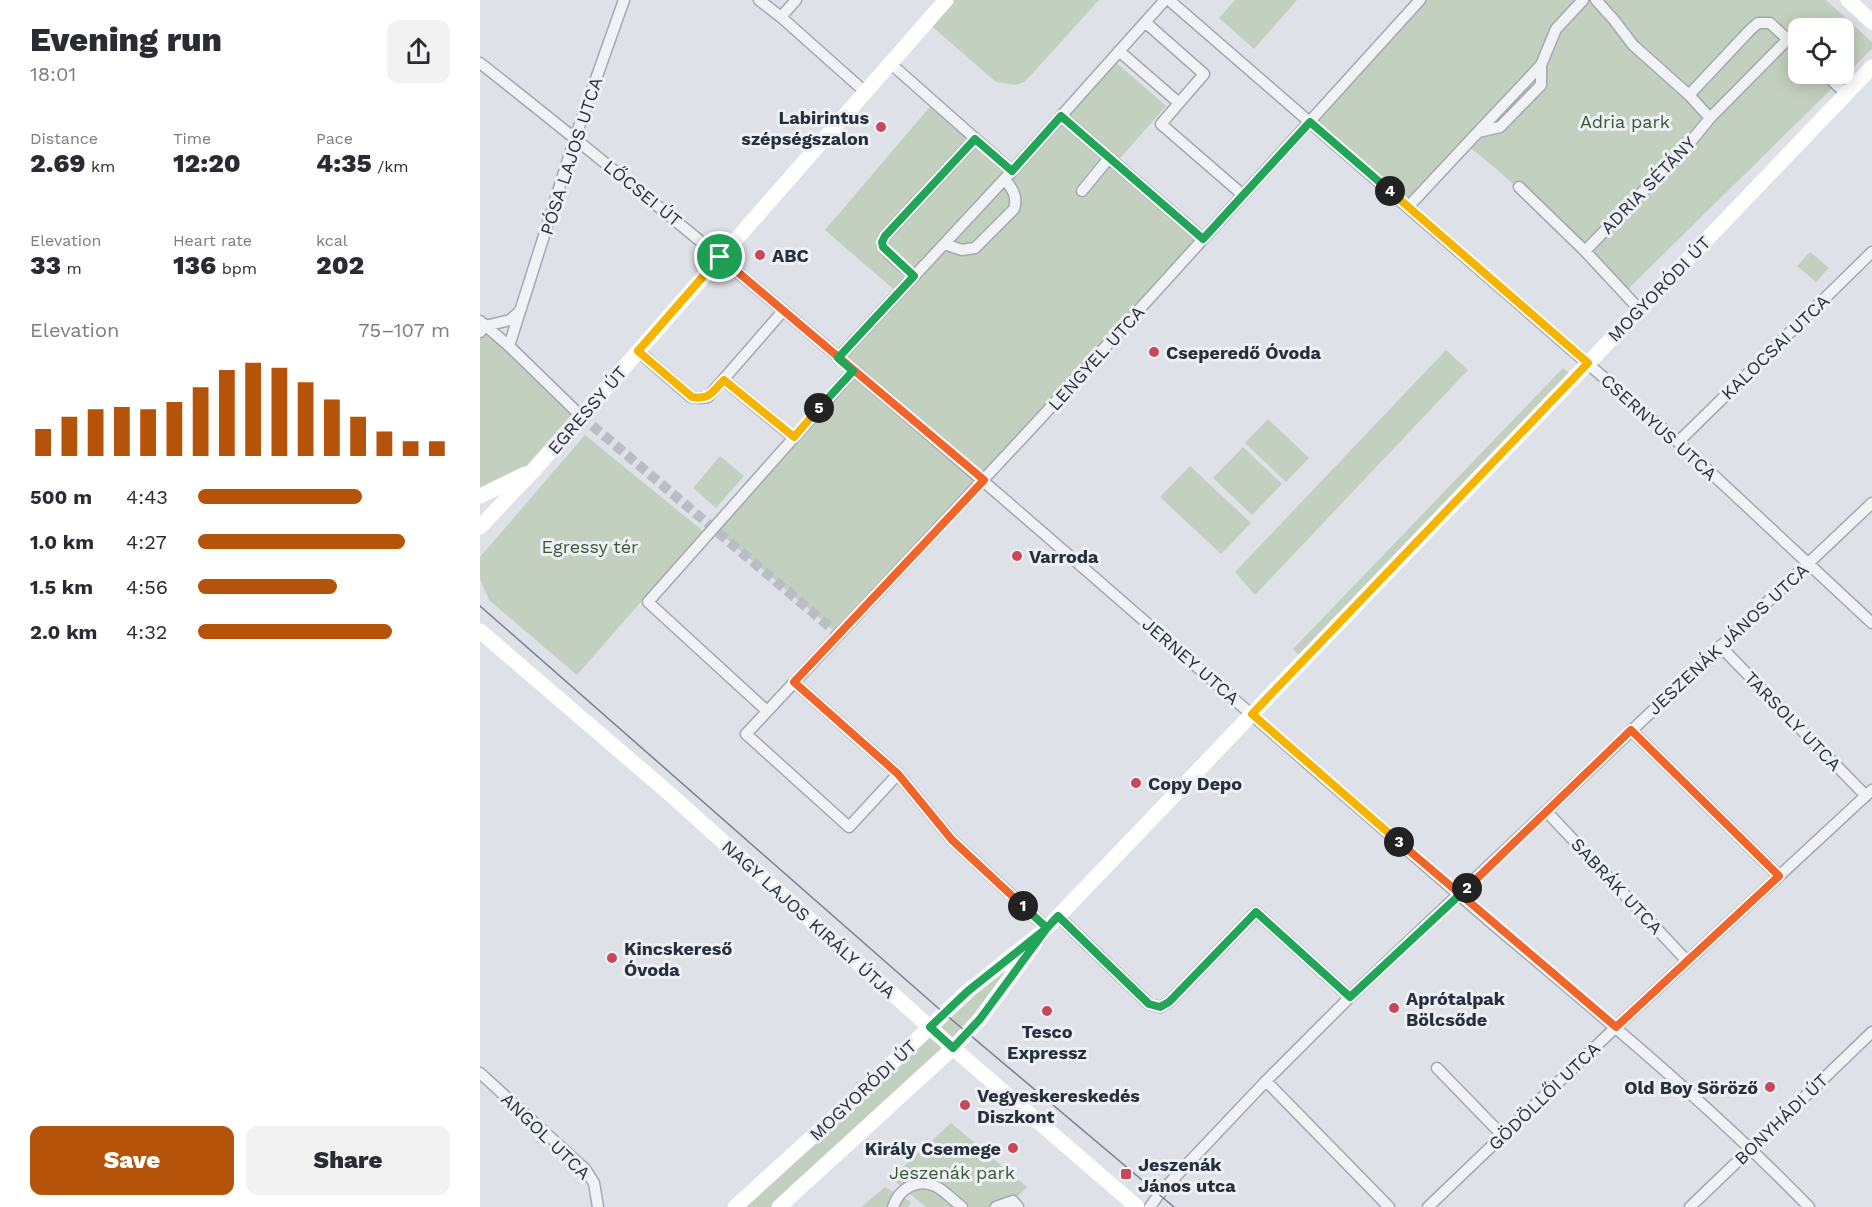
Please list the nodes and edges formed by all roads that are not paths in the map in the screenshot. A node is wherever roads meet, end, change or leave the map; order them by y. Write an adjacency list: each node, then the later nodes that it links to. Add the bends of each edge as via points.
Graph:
1 (624, 0): 27 (street, PÓSA LAJOS UTCA)
2 (759, 0): 11 (street)
3 (796, 0): 11 (street)
4 (946, 0): 17 (street, EGRESSY ÚT)
5 (1165, 0): 12 (street)
6 (1169, 0): 26 (street, CSERNYUS UTCA)
7 (1420, 0): 26 (street, LENGYEL UTCA)
8 (1583, 0): 34 (street, via 1556,29 1541,65 1541,85 1500,127 1478,132)
9 (1596, 0): 22 (street, via 1633,45)
10 (1848, 0): 13 (street)
11 (781, 17): 20 (street)
12 (1145, 22): 15 (street); 23 (street, via 1204,74)
13 (1872, 22)
14 (1788, 39): 22 (street, via 1770,23 1758,24); 25 (street, ADRIA SÉTÁNY)
15 (1119, 51): 23 (street); 24 (street)
16 (480, 63): 27 (street, LŐCSEI ÚT)
17 (890, 63): 20 (street, EGRESSY ÚT); 28 (street)
18 (1872, 67): 21 (street, MOGYORÓDI ÚT)
19 (1836, 84): 21 (street)
20 (864, 91): 39 (street, EGRESSY ÚT)
21 (1846, 94): 41 (street, MOGYORÓDI ÚT)
22 (1689, 95): 25 (street)
23 (1179, 103): 33 (street, via 1161,123)
24 (1061, 116): 29 (street); 30 (street)
25 (1710, 118): 37 (street, ADRIA SÉTÁNY)
26 (1310, 122): 33 (street, LENGYEL UTCA); 34 (street, CSERNYUS UTCA)
27 (575, 138): 39 (street, LŐCSEI ÚT); 43 (street, PÓSA LAJOS UTCA)
28 (975, 139): 30 (street); 40 (street, via 882,242 888,253)
29 (1109, 158): 32 (street); 35 (street)
30 (1008, 175): 36 (street); 36 (street, via 1017,201 1014,209 975,248 962,250)
31 (1519, 187): 37 (street, ADRIA SÉTÁNY)
32 (1082, 191)
33 (1244, 195): 35 (street, LENGYEL UTCA)
34 (1408, 207): 48 (street, CSERNYUS UTCA)
35 (1203, 239): 55 (street, LENGYEL UTCA)
36 (944, 244): 40 (street)
37 (1586, 251): 41 (street, ADRIA SÉTÁNY)
38 (1872, 252): 53 (street, KALOCSAI UTCA)
39 (720, 257): 42 (street, JERNEY UTCA); 46 (street, EGRESSY ÚT)
40 (914, 276): 47 (street)
41 (1640, 309): 48 (street, MOGYORÓDI ÚT)
42 (783, 311): 47 (street, JERNEY UTCA); 50 (street)
43 (520, 312): 44 (street, via 510,320); 45 (street, PÓSA LAJOS UTCA)
44 (482, 326): 45 (street)
45 (509, 346): 51 (street)
46 (638, 351): 50 (street, EGRESSY ÚT, via 692,397 708,397); 51 (street, EGRESSY ÚT)
47 (838, 358): 49 (street, JERNEY UTCA)
48 (1588, 363): 53 (street, CSERNYUS UTCA); 65 (street, MOGYORÓDI ÚT)
49 (853, 371): 52 (street); 55 (street, JERNEY UTCA)
50 (724, 380): 52 (street)
51 (581, 416): 54 (street, EGRESSY ÚT)
52 (794, 437): 64 (street, via 648,602)
53 (1678, 442): 59 (street, CSERNYUS UTCA)
54 (535, 468): 56 (street, EGRESSY ÚT); 58 (street, EGRESSY ÚT)
55 (984, 480): 63 (street, LENGYEL UTCA); 65 (street, JERNEY UTCA)
56 (480, 497): 58 (street, via 492,504)
57 (1872, 503): 59 (street, JESZENÁK JÁNOS UTCA)
58 (485, 522)
59 (1809, 563): 60 (street, CSERNYUS UTCA); 62 (street, JESZENÁK JÁNOS UTCA)
60 (1872, 623)
61 (480, 631): 76 (street, NAGY LAJOS KIRÁLY ÚTJA, via 671,795)
62 (1720, 646): 66 (street, JESZENÁK JÁNOS UTCA); 68 (street, TARSOLY UTCA)
63 (794, 682): 64 (street, LENGYEL UTCA); 67 (street)
64 (767, 711): 67 (street, via 746,734 849,827)
65 (1252, 714): 71 (street, JERNEY UTCA); 72 (street, MOGYORÓDI ÚT)
66 (1631, 730): 69 (street, JESZENÁK JÁNOS UTCA); 70 (street)
67 (898, 774): 73 (street, via 952,840)
68 (1869, 793): 70 (street, GÖDÖLLŐI UTCA)
69 (1546, 811): 71 (street, JESZENÁK JÁNOS UTCA); 74 (street, SABRÁK UTCA)
70 (1779, 876): 74 (street, GÖDÖLLŐI UTCA)
71 (1460, 895): 75 (street, JESZENÁK JÁNOS UTCA); 77 (street, JERNEY UTCA)
72 (1058, 916): 73 (street, MOGYORÓDI ÚT); 75 (street, via 1149,1004 1160,1007 1169,1002 1256,912)
73 (1047, 928): 76 (street, MOGYORÓDI ÚT); 79 (street, MOGYORÓDI ÚT, via 980,1019)
74 (1687, 960): 77 (street, GÖDÖLLŐI UTCA)
75 (1350, 997): 82 (street, JESZENÁK JÁNOS UTCA)
76 (930, 1027): 79 (street, NAGY LAJOS KIRÁLY ÚTJA); 86 (street, MOGYORÓDI ÚT)
77 (1616, 1027): 83 (street, GÖDÖLLŐI UTCA); 84 (street, JERNEY UTCA)
78 (1872, 1032): 84 (street, BONYHÁDI ÚT)
79 (953, 1048): 87 (street, MOGYORÓDI ÚT); 92 (street, NAGY LAJOS KIRÁLY ÚTJA)
80 (1437, 1068): 83 (street)
81 (480, 1073): 85 (street, ANGOL UTCA, via 585,1169 594,1183)
82 (1266, 1081): 93 (street, JESZENÁK JÁNOS UTCA); 94 (street)
83 (1503, 1136): 95 (street, GÖDÖLLŐI UTCA)
84 (1752, 1148): 96 (street, BONYHÁDI ÚT); 97 (street, JERNEY UTCA)
85 (598, 1207)
86 (735, 1207)
87 (780, 1207)
88 (893, 1207): 89 (street, via 904,1188 925,1184 936,1186)
89 (962, 1207)
90 (996, 1207): 91 (street, via 1013,1202)
91 (1018, 1207)
92 (1137, 1207)
93 (1150, 1207)
94 (1389, 1207)
95 (1428, 1207)
96 (1689, 1207)
97 (1809, 1207)

